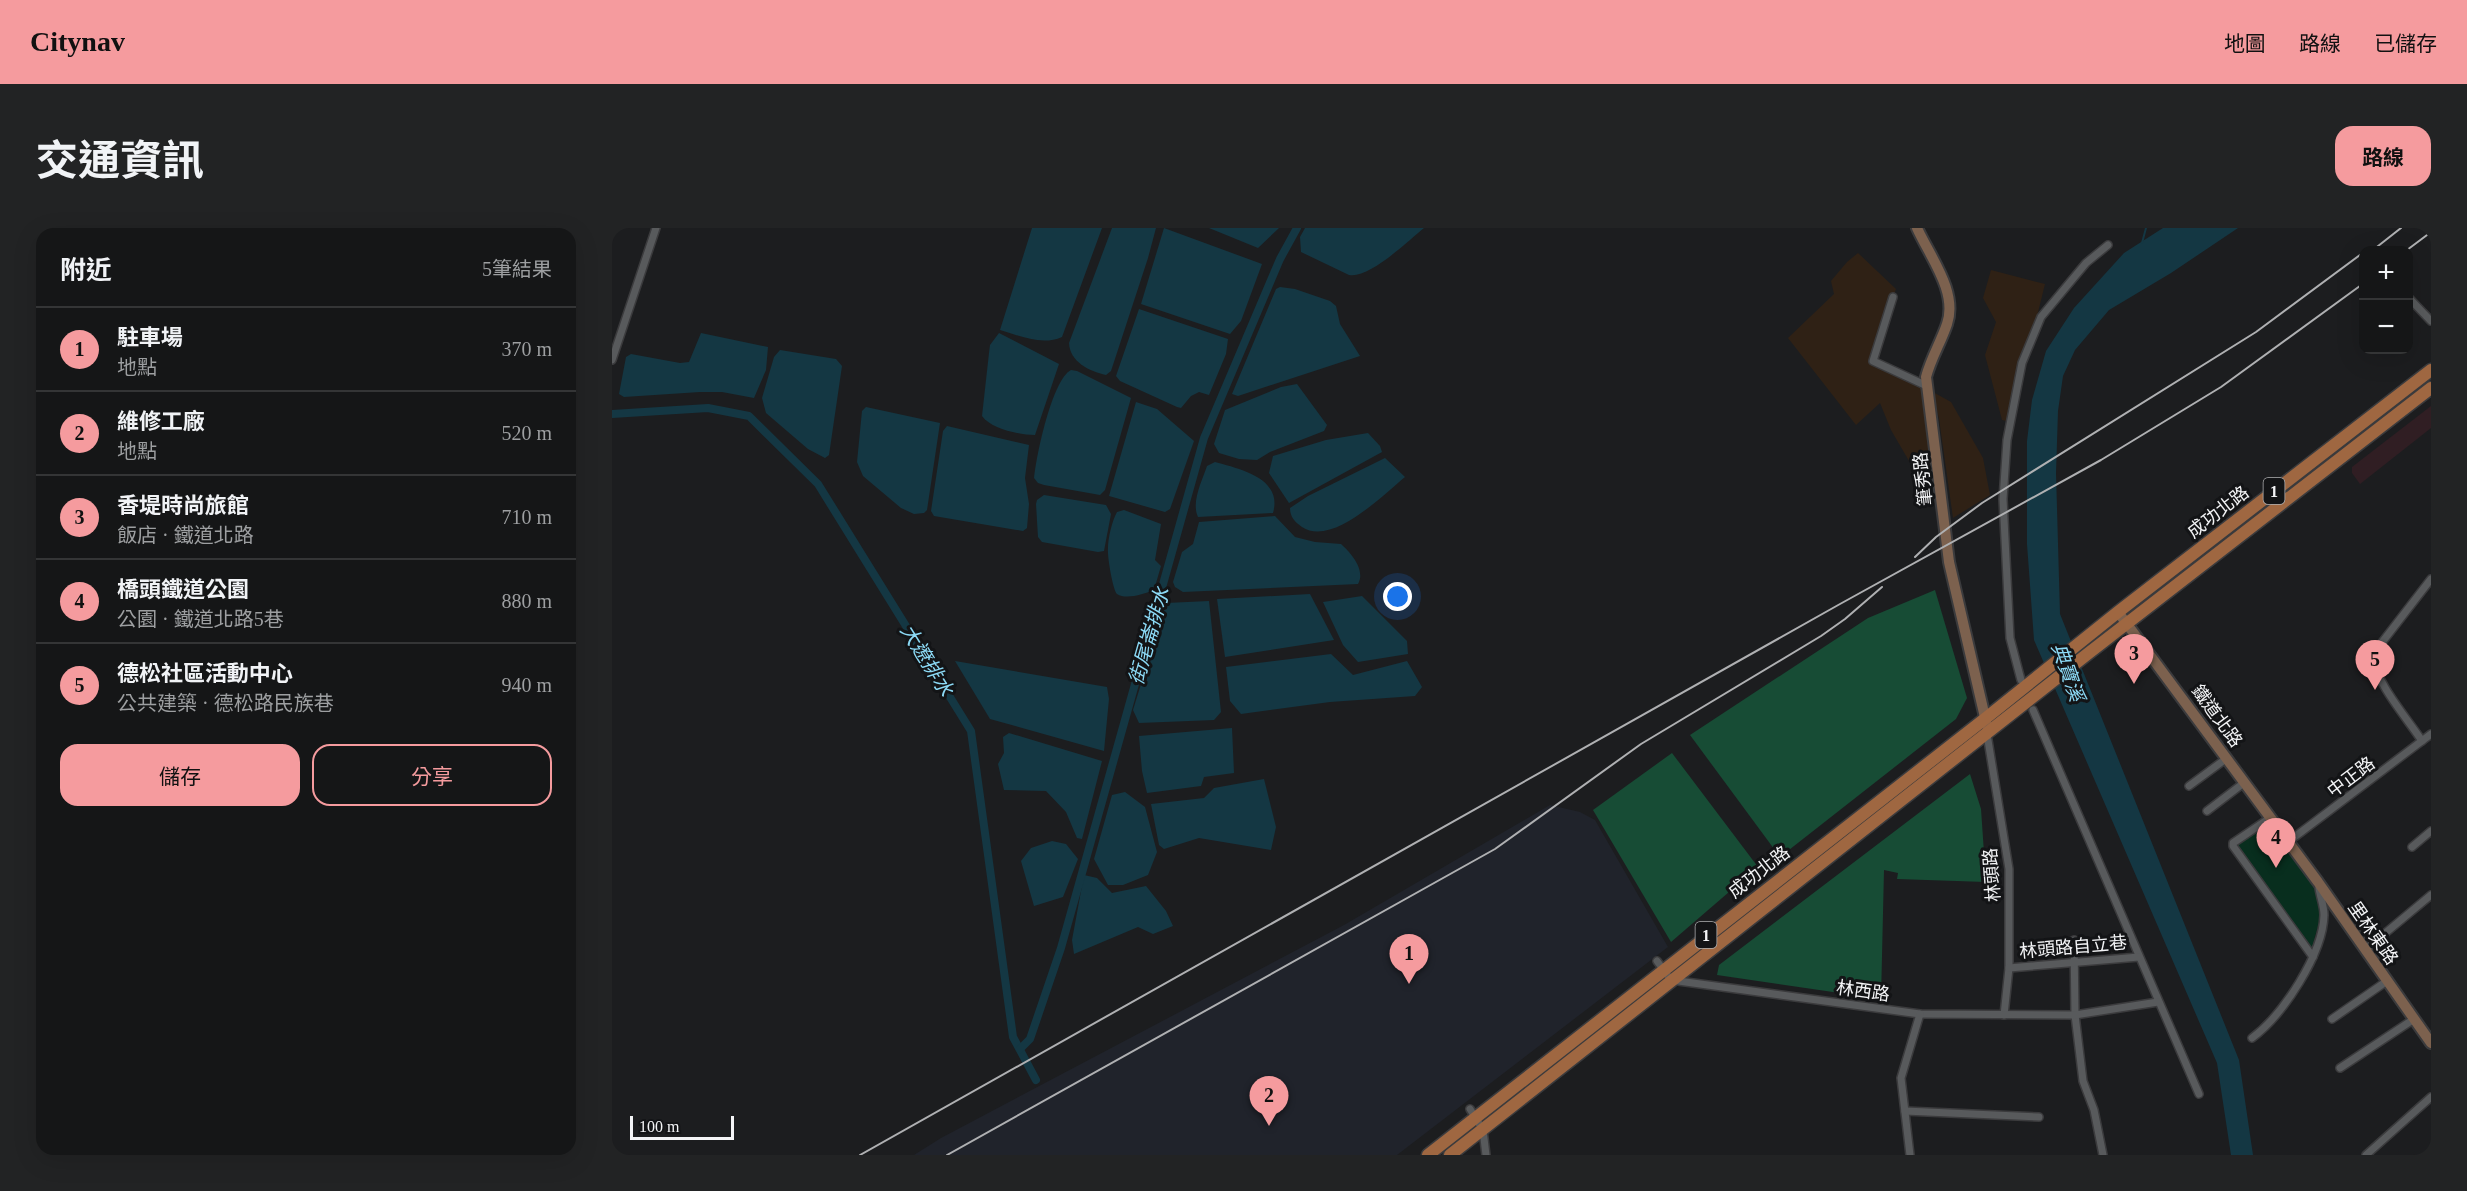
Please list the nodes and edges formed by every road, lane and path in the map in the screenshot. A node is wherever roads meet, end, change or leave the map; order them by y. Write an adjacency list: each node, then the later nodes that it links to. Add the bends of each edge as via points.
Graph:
1 (656, 228): 7 (street)
2 (1917, 228): 9 (street, 筆秀路, via 1950,301 1947,325 1931,359)
3 (2108, 244): 14 (street, via 2086,263 2041,317 2022,363 2007,440 2003,499 2010,638)
4 (1893, 297): 9 (street, via 1873,361)
5 (2412, 300): 6 (street)
6 (2431, 321)
7 (612, 360)
8 (2431, 370): 12 (main road, 成功北路 / 1)
9 (1927, 386): 16 (street, 筆秀路, via 1949,562)
10 (2431, 388): 13 (main road, 成功北路 / 1)
11 (2431, 579): 19 (street, via 2373,654 2379,678)
12 (2118, 612): 13 (street, 鐵道北路); 14 (main road, 成功北路 / 1)
13 (2127, 624): 17 (main road, 成功北路 / 1); 20 (street, 鐵道北路)
14 (2024, 682): 16 (main road, 成功北路 / 1)
15 (2033, 710): 32 (street)
16 (1986, 718): 17 (street, 筆秀路); 36 (main road, 成功北路 / 1)
17 (1987, 734): 35 (street, 林頭路, via 2009,869); 36 (main road, 成功北路 / 1)
18 (2431, 734): 19 (street, 中正路)
19 (2422, 741): 26 (street, 中正路)
20 (2227, 758): 21 (street, 鐵道北路); 22 (street)
21 (2244, 783): 23 (street); 24 (street, 鐵道北路)
22 (2189, 786)
23 (2207, 812)
24 (2270, 818): 26 (street, 鐵道北路); 33 (street, via 2233,846)
25 (2431, 831): 27 (street)
26 (2288, 842): 28 (street, 里林東路)
27 (2412, 847)
28 (2318, 882): 31 (street, 里林東路); 33 (street, via 2324,914)
29 (2430, 899): 31 (street)
30 (2074, 940): 34 (street)
31 (2365, 950): 37 (street, 里林東路)
32 (2139, 957): 34 (street, 林頭路自立巷); 38 (street)
33 (2313, 957): 44 (street, via 2286,1000)
34 (2076, 961): 35 (street, 林頭路自立巷); 41 (street)
35 (2009, 968): 40 (street, 林頭路)
36 (1664, 970): 39 (street, 林西路); 50 (main road, 成功北路 / 1); 52 (main road, 成功北路 / 1)
37 (2387, 981): 42 (street); 43 (street, 里林東路)
38 (2158, 1002): 41 (street, 林西路); 47 (street)
39 (1920, 1014): 40 (street, 林西路); 49 (street, via 1901,1078)
40 (2004, 1015): 41 (street, 林西路)
41 (2075, 1015): 57 (street, via 2083,1081 2094,1110)
42 (2332, 1019)
43 (2414, 1019): 45 (street, 里林東路); 46 (street)
44 (2253, 1038)
45 (2431, 1043)
46 (2340, 1068)
47 (2199, 1094)
48 (2431, 1097): 58 (street)
49 (1905, 1111): 51 (street); 56 (street)
50 (1473, 1113): 52 (street); 53 (main road, 成功北路 / 1)
51 (2039, 1117)
52 (1483, 1130): 54 (main road, 成功北路 / 1); 55 (street)
53 (1428, 1155)
54 (1450, 1155)
55 (1486, 1155)
56 (1910, 1155)
57 (2103, 1155)
58 (2366, 1155)

